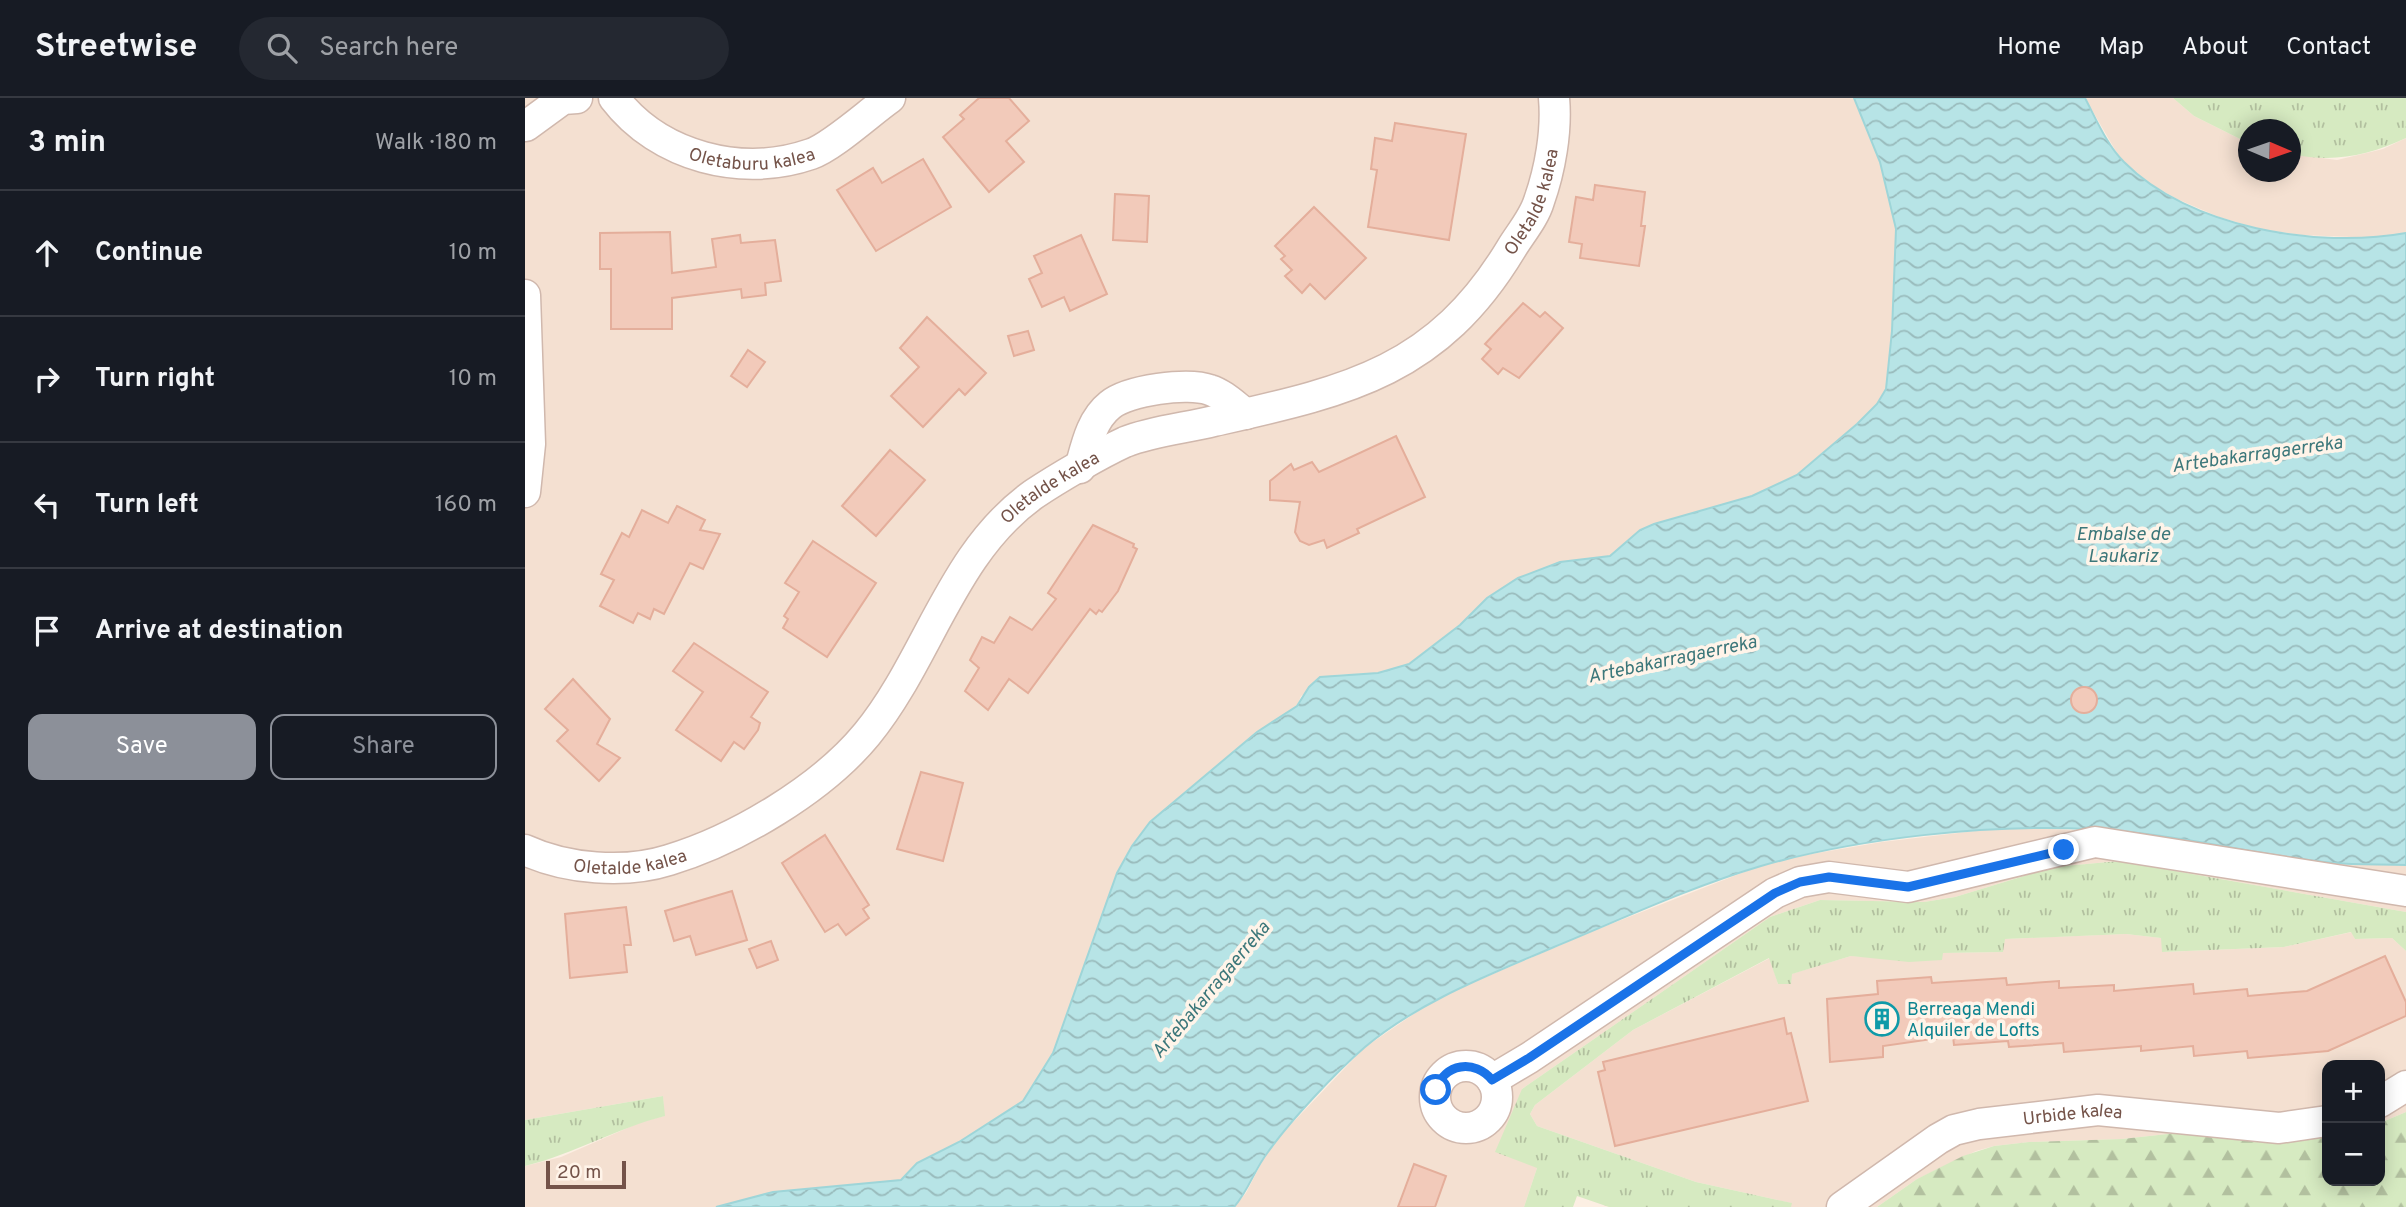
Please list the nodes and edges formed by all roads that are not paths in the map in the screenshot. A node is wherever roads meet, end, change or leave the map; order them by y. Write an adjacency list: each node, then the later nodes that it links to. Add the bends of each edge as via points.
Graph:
1 (530, 98): 6 (street)
2 (577, 98): 6 (street, via 563,99)
3 (890, 98): 5 (street, Oletaburu kalea, via 814,153 763,165 712,161 652,135)
4 (1554, 98): 8 (street, Oletalde kalea, via 1556,122 1539,203 1488,287 1430,344 1386,370 1300,403)
5 (609, 100)
6 (525, 128)
7 (525, 295): 10 (street, via 530,408)
8 (1246, 414): 9 (street, Oletalde kalea, via 1127,441); 9 (street, via 1213,391 1194,385 1121,399 1109,405 1092,430)
9 (1080, 468): 11 (street, Oletalde kalea, via 1033,495 991,535 941,605 916,657 867,734 810,787 729,836 666,861 592,868)
10 (525, 492)
11 (525, 850)
12 (2406, 891): 13 (street, via 2095,842 1908,887 1829,877 1800,882 1775,893)
13 (1492, 1080)
14 (2406, 1086): 15 (street)
15 (2385, 1099)
16 (2322, 1122): 17 (street, Urbide kalea, via 2279,1128 2098,1110 1979,1124 1938,1139)
17 (1842, 1207)

